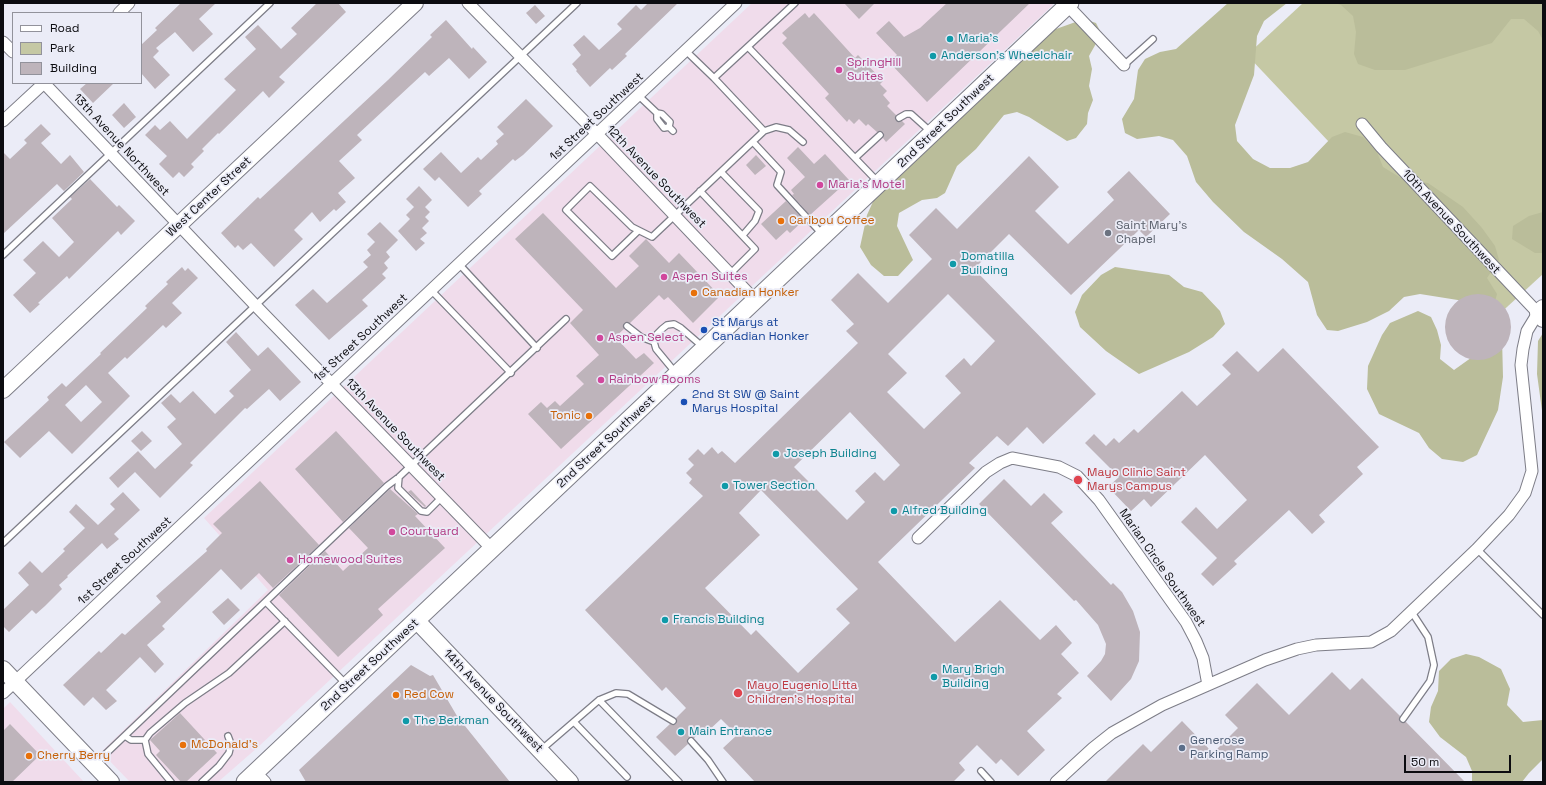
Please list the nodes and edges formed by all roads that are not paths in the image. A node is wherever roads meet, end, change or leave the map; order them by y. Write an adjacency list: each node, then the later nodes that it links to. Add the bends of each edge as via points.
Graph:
1 (130, 3): 9 (street)
2 (270, 3): 31 (lane)
3 (415, 3): 37 (street, West Center Street)
4 (468, 3): 15 (street, 12th Avenue Southwest)
5 (577, 3): 15 (lane)
6 (736, 3): 14 (street, 1st Street Southwest)
7 (795, 3): 12 (lane)
8 (1068, 4): 16 (street); 26 (main road, 2nd Street Southwest)
9 (120, 12)
10 (1153, 39): 16 (lane)
11 (3, 42): 13 (street)
12 (748, 47): 17 (lane); 32 (lane)
13 (12, 51)
14 (686, 51): 17 (lane); 20 (street, 1st Street Southwest)
15 (521, 56): 27 (street, 12th Avenue Southwest); 46 (lane)
16 (1124, 65)
17 (714, 78): 25 (lane)
18 (43, 84): 22 (street)
19 (45, 84): 31 (street, 13th Avenue Northwest)
20 (639, 96): 24 (lane, via 656,114 662,114 670,122); 27 (street, 1st Street Southwest)
21 (899, 118): 26 (lane, via 911,114)
22 (3, 121)
23 (1362, 124): 47 (street, 10th Avenue Southwest, via 1381,148)
24 (671, 129)
25 (764, 131): 29 (lane); 30 (lane, via 776,127 789,130)
26 (933, 133): 34 (main road, 2nd Street Southwest)
27 (598, 135): 36 (street, 12th Avenue Southwest); 42 (street, 1st Street Southwest)
28 (880, 136): 32 (lane)
29 (753, 142): 33 (lane); 40 (lane, via 781,172 777,185)
30 (803, 142)
31 (110, 153): 37 (street, 13th Avenue Northwest); 41 (lane)
32 (855, 158): 34 (lane)
33 (721, 172): 35 (lane); 39 (lane, via 759,211)
34 (879, 184): 40 (main road, 2nd Street Southwest)
35 (700, 191): 36 (lane); 39 (lane)
36 (674, 215): 38 (lane, via 652,237); 43 (street, 12th Avenue Southwest)
37 (179, 226): 46 (street, 13th Avenue Southwest); 56 (street, West Center Street)
38 (638, 231): 38 (lane, via 590,186 566,210 612,256)
39 (743, 235): 43 (lane, via 754,249)
40 (824, 235): 45 (main road, 2nd Street Southwest)
41 (3, 255)
42 (459, 264): 44 (street, 1st Street Southwest); 51 (lane)
43 (730, 274): 45 (street, 12th Avenue Southwest)
44 (431, 290): 53 (lane); 55 (street, 1st Street Southwest)
45 (756, 301): 52 (main road, 2nd Street Southwest)
46 (254, 305): 55 (street, 13th Avenue Southwest); 61 (lane)
47 (1541, 314): 63 (street, via 1528,331 1522,365 1532,472 1525,493)
48 (566, 320): 51 (lane)
49 (626, 326): 50 (lane)
50 (654, 342): 52 (lane, via 662,329 674,324); 54 (lane, via 656,349)
51 (537, 348): 53 (lane)
52 (705, 349): 54 (main road, 2nd Street Southwest)
53 (511, 373): 57 (lane)
54 (678, 375): 62 (main road, 2nd Street Southwest)
55 (332, 383): 57 (street, 13th Avenue Southwest); 70 (street, 1st Street Southwest)
56 (3, 390)
57 (412, 465): 58 (lane); 59 (street, 13th Avenue Southwest)
58 (399, 477): 59 (lane, via 398,488 421,511 427,512); 64 (lane)
59 (442, 497): 62 (street, 13th Avenue Southwest)
60 (918, 538): 71 (street, Marian Circle Southwest, via 986,472 1012,458 1059,467 1078,476 1099,500 1186,622 1203,658)
61 (3, 543)
62 (493, 550): 67 (main road, 2nd Street Southwest)
63 (1477, 550): 65 (street); 66 (lane)
64 (266, 602): 68 (lane); 78 (lane)
65 (1411, 611): 71 (street, via 1391,631 1370,642 1316,645 1297,649); 75 (lane, via 1428,637 1434,665 1430,682)
66 (1543, 615)
67 (417, 621): 72 (main road, 2nd Street Southwest); 82 (street, 14th Avenue Southwest)
68 (285, 622): 72 (lane); 80 (lane, via 229,673 186,703)
69 (3, 669): 70 (street)
70 (15, 682): 73 (street, 1st Street Southwest); 83 (street)
71 (1208, 685): 94 (street, via 1123,726 1093,748)
72 (348, 686): 86 (main road, 2nd Street Southwest)
73 (3, 693)
74 (599, 700): 76 (lane, via 616,692 628,694); 77 (lane); 91 (lane)
75 (1403, 719)
76 (673, 721)
77 (574, 722): 82 (lane); 85 (lane)
78 (125, 736): 80 (lane, via 131,740); 83 (lane)
79 (228, 736): 89 (lane, via 231,744 229,753)
80 (145, 740): 88 (lane, via 148,754)
81 (691, 741): 92 (lane, via 708,760)
82 (540, 751): 90 (street, 14th Avenue Southwest)
83 (94, 765): 87 (street)
84 (981, 771): 93 (lane)
85 (627, 777)
86 (255, 779)
87 (111, 782)
88 (171, 782)
89 (202, 782)
90 (570, 782)
91 (680, 782)
92 (722, 782)
93 (991, 782)
94 (1056, 782)

